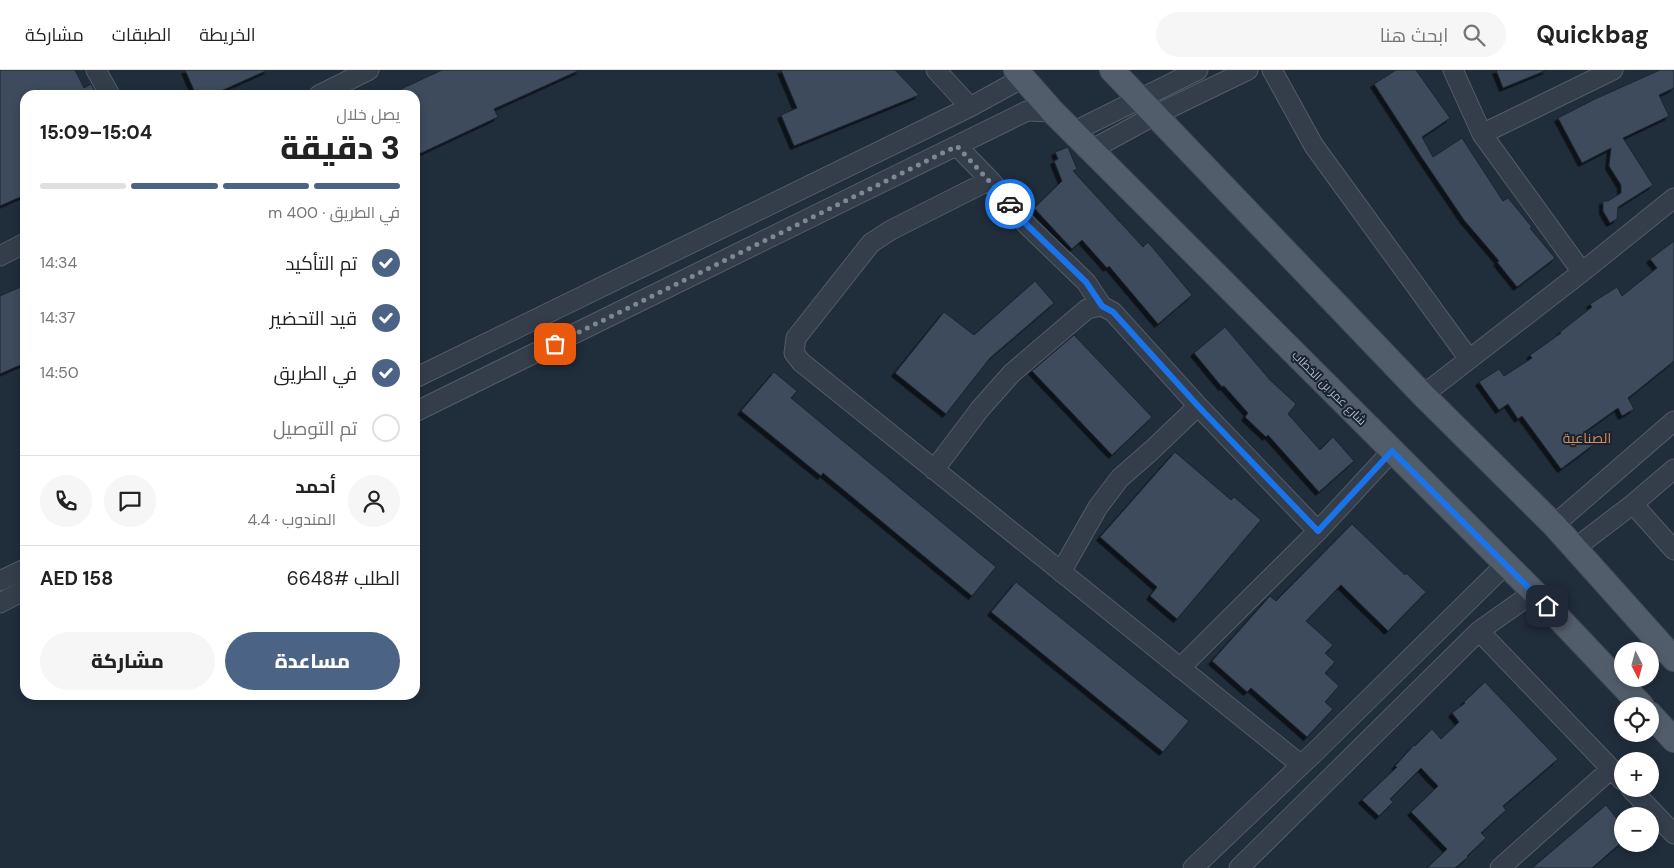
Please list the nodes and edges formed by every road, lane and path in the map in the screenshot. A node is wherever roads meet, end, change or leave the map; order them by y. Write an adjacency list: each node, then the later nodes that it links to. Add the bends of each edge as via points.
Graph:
1 (96, 70): 11 (street)
2 (369, 70): 12 (street)
3 (936, 70): 13 (street)
4 (1112, 70): 14 (main road)
5 (1198, 70): 14 (street)
6 (1248, 70): 14 (street)
7 (1272, 70): 27 (street, via 1314,146)
8 (1453, 70): 18 (street)
9 (1613, 70): 18 (street)
10 (1015, 78): 13 (street); 15 (street); 16 (main road, شارع عمر بن الخطاب)
11 (107, 90)
12 (329, 90)
13 (970, 107): 28 (street)
14 (1147, 107): 17 (street); 20 (street); 29 (main road)
15 (1027, 111): 16 (street); 19 (street)
16 (1054, 112): 17 (main road, شارع عمر بن الخطاب)
17 (1073, 132): 20 (main road, شارع عمر بن الخطاب)
18 (1482, 134): 25 (street)
19 (957, 146): 21 (street); 31 (street)
20 (1091, 150): 33 (main road, شارع عمر بن الخطاب)
21 (990, 180): 26 (street, via 1027,225 1086,282); 35 (street, via 871,243 796,338 794,352 801,362)
22 (1674, 198): 25 (street)
23 (20, 246): 24 (street)
24 (0, 256)
25 (1582, 272): 27 (street)
26 (1102, 306): 30 (street, via 1113,312); 35 (street, via 1087,309 1012,373)
27 (1469, 360): 29 (street)
28 (420, 376)
29 (1423, 395): 37 (main road)
30 (1198, 406): 38 (street); 43 (street, via 1120,478 1098,507)
31 (420, 410)
32 (1674, 421): 37 (street)
33 (1392, 451): 38 (street); 41 (main road, شارع عمر بن الخطاب)
34 (1674, 469): 36 (street)
35 (934, 470): 43 (street)
36 (1633, 504): 39 (street); 40 (street)
37 (1554, 525): 39 (main road)
38 (1318, 531): 52 (street)
39 (1574, 549): 51 (main road)
40 (1674, 550)
41 (1506, 564): 45 (main road, شارع عمر بن الخطاب); 56 (street)
42 (20, 571): 44 (street)
43 (1060, 572): 52 (street)
44 (0, 581)
45 (1534, 592): 50 (street); 53 (main road, شارع عمر بن الخطاب)
46 (20, 593): 47 (street)
47 (0, 603)
48 (20, 606): 49 (street)
49 (0, 616)
50 (1479, 631): 57 (street); 62 (street)
51 (1674, 659)
52 (1180, 668): 56 (street)
53 (1633, 697)
54 (1659, 724): 55 (main road)
55 (1674, 740)
56 (1301, 765): 61 (street)
57 (1614, 771)
58 (1614, 776): 63 (street)
59 (1638, 797): 60 (street)
60 (1674, 834)
61 (1193, 868)
62 (1239, 868)
63 (1500, 868)

